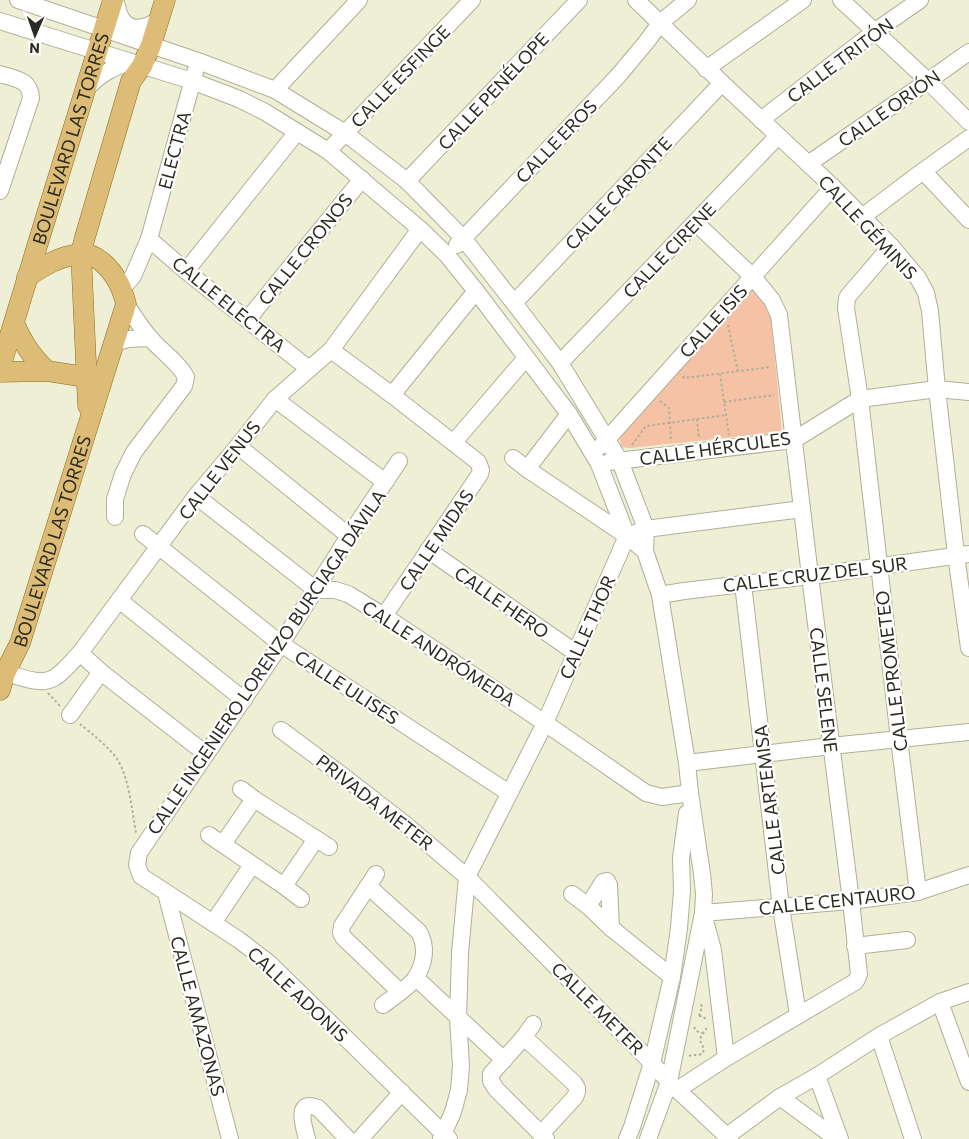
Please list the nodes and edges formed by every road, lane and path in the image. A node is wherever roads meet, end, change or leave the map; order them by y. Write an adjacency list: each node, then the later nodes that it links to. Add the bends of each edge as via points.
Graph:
1 (18, 0): 12 (street)
2 (114, 0): 14 (street, via 120,16 130,26 142,28); 16 (main road, BOULEVARD LAS TORRES)
3 (165, 0): 14 (main road, BOULEVARD LAS TORRES)
4 (359, 0): 30 (street)
5 (472, 0): 34 (street, CALLE ESFINGE)
6 (579, 0): 41 (street, CALLE PENÉLOPE)
7 (636, 0): 15 (street, CALLE GÉMINIS)
8 (688, 0): 15 (street, CALLE EROS)
9 (803, 0): 24 (street)
10 (841, 0): 17 (street)
11 (920, 0): 17 (street, CALLE TRITÓN)
12 (48, 5): 16 (street); 18 (street)
13 (0, 20): 18 (street)
14 (159, 20): 19 (main road, BOULEVARD LAS TORRES)
15 (660, 23): 24 (street, CALLE GÉMINIS); 48 (street, CALLE EROS, via 618,76)
16 (104, 29): 19 (street); 20 (main road, BOULEVARD LAS TORRES)
17 (874, 32): 27 (street); 31 (street, CALLE TRITÓN)
18 (41, 33): 20 (street)
19 (151, 44): 22 (street); 23 (main road, BOULEVARD LAS TORRES)
20 (97, 52): 23 (street); 29 (main road, BOULEVARD LAS TORRES)
21 (969, 52): 27 (street, CALLE ORIÓN)
22 (198, 61): 26 (street, ELECTRA); 30 (street)
23 (136, 64): 26 (street); 29 (street, via 107,71); 51 (main road, BOULEVARD LAS TORRES)
24 (706, 69): 28 (street, CALLE GÉMINIS)
25 (0, 74): 43 (street, via 25,82 31,94)
26 (192, 81): 33 (street, via 248,103); 49 (street, ELECTRA)
27 (928, 81): 32 (street); 38 (street, CALLE ORIÓN)
28 (722, 83): 31 (street, CALLE GÉMINIS); 58 (street, CALLE CARONTE)
29 (87, 88): 54 (main road, BOULEVARD LAS TORRES)
30 (275, 90): 34 (street)
31 (761, 120): 35 (street, CALLE GÉMINIS)
32 (969, 122)
33 (297, 132): 37 (street); 53 (street)
34 (345, 133): 37 (street, CALLE ESFINGE); 41 (street)
35 (778, 136): 38 (street, CALLE GÉMINIS); 46 (street, CALLE CIRENE)
36 (969, 138): 39 (street)
37 (328, 151): 40 (street)
38 (808, 164): 42 (street, CALLE GÉMINIS)
39 (922, 171): 44 (street); 45 (street)
40 (362, 179): 47 (street); 60 (street, CALLE CRONOS)
41 (407, 182): 48 (street)
42 (833, 187): 44 (street, CALLE GÉMINIS); 55 (street, CALLE ISIS)
43 (0, 191)
44 (862, 217): 50 (street, CALLE GÉMINIS)
45 (969, 220)
46 (696, 223): 55 (street, CALLE SELENE); 68 (street, CALLE CIRENE)
47 (420, 228): 52 (street); 64 (street, CALLE VENUS)
48 (463, 238): 52 (street, CALLE EROS); 58 (street)
49 (150, 239): 53 (street, CALLE ELECTRA); 57 (street, ELECTRA)
50 (891, 246): 75 (street, CALLE GÉMINIS, via 918,278 926,293); 81 (street, CALLE PROMETEO, via 846,301)
51 (81, 253): 54 (main road, BOULEVARD LAS TORRES, via 46,264); 57 (main road, via 97,258 105,265); 74 (main road, BOULEVARD LAS TORRES)
52 (447, 255): 56 (street)
53 (186, 271): 60 (street, CALLE ELECTRA)
54 (27, 277): 61 (main road, BOULEVARD LAS TORRES)
55 (753, 277): 59 (street, CALLE ISIS); 69 (street, CALLE SELENE, via 772,300 779,315)
56 (476, 290): 65 (street); 79 (street)
57 (124, 296): 62 (street); 63 (main road, BOULEVARD LAS TORRES)
58 (514, 302): 68 (street)
59 (724, 309): 66 (street, CALLE ISIS); 72 (path)
60 (248, 319): 70 (street, CALLE ELECTRA)
61 (14, 323): 67 (main road, BOULEVARD LAS TORRES); 71 (main road, via 28,352)
62 (150, 338): 63 (street); 102 (street, via 184,373 186,382 134,452 115,499)
63 (113, 343): 74 (main road, BOULEVARD LAS TORRES)
64 (331, 350): 70 (street, CALLE VENUS); 79 (street)
65 (526, 358): 83 (street); 89 (street)
66 (680, 358): 73 (path, via 684,378); 77 (street, CALLE ISIS)
67 (1, 360): 71 (main road, BOULEVARD LAS TORRES)
68 (560, 363): 87 (street)
69 (786, 365): 72 (path); 78 (street, CALLE SELENE)
70 (309, 369): 80 (street, CALLE VENUS)
71 (47, 371): 74 (main road, BOULEVARD LAS TORRES)
72 (738, 372): 73 (path)
73 (720, 374): 82 (path)
74 (94, 378): 123 (main road, BOULEVARD LAS TORRES, via 89,420 20,643)
75 (937, 389): 76 (street, CALLE HÉRCULES); 81 (street, CALLE HÉRCULES); 110 (street, CALLE GÉMINIS)
76 (969, 392)
77 (649, 393): 86 (path, via 669,408); 87 (street, CALLE ISIS)
78 (789, 393): 82 (path); 88 (street, CALLE SELENE)
79 (392, 395): 89 (street)
80 (275, 399): 90 (street, CALLE VENUS); 99 (street)
81 (860, 399): 88 (street, CALLE HÉRCULES); 111 (street, CALLE PROMETEO)
82 (724, 402): 84 (path)
83 (569, 414): 95 (street); 98 (street)
84 (726, 415): 85 (path); 91 (path)
85 (697, 419): 86 (path); 92 (path)
86 (670, 422): 93 (path); 97 (path, via 646,426)
87 (606, 440): 95 (street, CALLE ISIS); 97 (street)
88 (794, 440): 91 (street, CALLE HÉRCULES); 101 (street, CALLE SELENE)
89 (454, 442): 108 (street, CALLE MIDAS, via 478,462 481,470)
90 (238, 446): 100 (street, CALLE VENUS); 105 (street)
91 (730, 448): 92 (street, CALLE HÉRCULES)
92 (701, 451): 93 (street, CALLE HÉRCULES)
93 (673, 454): 97 (street, CALLE HÉRCULES)
94 (514, 458): 98 (street)
95 (596, 459): 97 (street, CALLE HÉRCULES); 106 (street)
96 (399, 461): 99 (street, CALLE INGENIERO LORENZO BURCIAGA DÁVILA)
97 (620, 461): 103 (street)
98 (528, 469): 106 (street)
99 (385, 482): 105 (street, CALLE INGENIERO LORENZO BURCIAGA DÁVILA)
100 (196, 496): 107 (street, CALLE VENUS); 114 (street)
101 (802, 509): 103 (street); 112 (street, CALLE SELENE)
102 (115, 517)
103 (646, 529): 106 (street); 109 (street)
104 (143, 534): 107 (street, CALLE ULISES)
105 (349, 536): 114 (street, CALLE INGENIERO LORENZO BURCIAGA DÁVILA)
106 (627, 536): 109 (street); 121 (street, CALLE THOR)
107 (159, 548): 116 (street, CALLE VENUS); 118 (street, CALLE ULISES)
108 (428, 550): 117 (street, CALLE MIDAS); 121 (street, CALLE HERO)
109 (645, 551): 115 (street)
110 (963, 554): 111 (street, CALLE CRUZ DEL SUR); 119 (street, CALLE GÉMINIS)
111 (878, 566): 112 (street, CALLE CRUZ DEL SUR); 130 (street, CALLE PROMETEO)
112 (810, 576): 113 (street, CALLE CRUZ DEL SUR); 131 (street, CALLE SELENE)
113 (743, 584): 115 (street, CALLE CRUZ DEL SUR); 132 (street, CALLE ARTEMISA)
114 (316, 590): 117 (street, CALLE ANDRÓMEDA, via 348,594); 118 (street, CALLE INGENIERO LORENZO BURCIAGA DÁVILA)
115 (660, 596): 134 (street)
116 (119, 600): 120 (street, CALLE VENUS); 125 (street)
117 (384, 616): 127 (street, CALLE ANDRÓMEDA)
118 (281, 644): 125 (street, CALLE INGENIERO LORENZO BURCIAGA DÁVILA); 136 (street, CALLE ULISES)
119 (969, 648)
120 (80, 653): 122 (street); 124 (street, CALLE VENUS, via 53,678)
121 (576, 653): 127 (street, CALLE THOR)
122 (100, 672): 126 (street); 133 (street)
123 (2, 678): 124 (street, CALLE VENUS)
124 (34, 680): 126 (path)
125 (244, 700): 133 (street, CALLE INGENIERO LORENZO BURCIAGA DÁVILA)
126 (70, 715): 141 (path, via 117,758 129,795)
127 (545, 723): 136 (street, CALLE THOR); 137 (street, CALLE ANDRÓMEDA, via 646,792 662,797)
128 (281, 730): 144 (street, PRIVADA METER, via 405,824)
129 (969, 732): 130 (street)
130 (899, 739): 131 (street); 146 (street, CALLE PROMETEO)
131 (831, 746): 132 (street); 150 (street, CALLE SELENE)
132 (764, 753): 134 (street); 152 (street, CALLE ARTEMISA)
133 (206, 754): 141 (street, CALLE INGENIERO LORENZO BURCIAGA DÁVILA)
134 (687, 763): 137 (street)
135 (241, 789): 138 (street)
136 (509, 793): 144 (street, CALLE THOR)
137 (690, 794): 153 (street, via 702,874); 158 (street, via 681,858 679,928)
138 (254, 799): 140 (street); 145 (street, via 322,843)
139 (209, 835): 140 (street)
140 (223, 844): 142 (street)
141 (138, 859): 147 (street, CALLE ADONIS, via 141,876)
142 (252, 865): 145 (street); 154 (street)
143 (969, 875): 146 (street, CALLE CENTAURO)
144 (467, 877): 166 (street); 172 (street, CALLE METER)
145 (284, 886): 149 (street)
146 (918, 892): 150 (street, CALLE CENTAURO)
147 (166, 893): 154 (street, CALLE ADONIS); 182 (street, CALLE AMAZONAS)
148 (572, 894): 151 (street)
149 (301, 899)
150 (851, 901): 152 (street, CALLE CENTAURO); 157 (street, CALLE SELENE)
151 (588, 906): 155 (street); 155 (street, via 603,882 607,882)
152 (782, 907): 153 (street, CALLE CENTAURO); 165 (street, CALLE ARTEMISA)
153 (704, 913): 170 (street, via 713,950); 173 (street)
154 (213, 923): 177 (street, CALLE ADONIS, via 269,963)
155 (611, 928): 158 (street)
156 (907, 940): 157 (street)
157 (856, 946): 165 (street, CALLE SELENE, via 858,979)
158 (672, 977): 172 (street)
159 (416, 978): 160 (street); 160 (street, via 424,957 422,938 372,880 342,926 341,933); 166 (street)
160 (400, 992): 164 (street)
161 (969, 992): 163 (street)
162 (699, 999): 168 (path, via 702,1007 698,1017 707,1019 708,1023)
163 (940, 1002): 169 (street); 175 (street)
164 (383, 1005)
165 (798, 1015): 170 (street, CALLE SELENE)
166 (458, 1018): 171 (street); 180 (street, via 459,1090)
167 (693, 1025): 168 (path)
168 (702, 1033): 173 (path, via 703,1053)
169 (879, 1036): 174 (street); 189 (street)
170 (726, 1058): 176 (street, CALLE SELENE)
171 (504, 1060): 179 (street, via 491,1074 491,1081); 179 (street, via 528,1030 577,1088 575,1097)
172 (652, 1063): 176 (street, CALLE METER); 186 (street)
173 (673, 1063): 176 (street)
174 (817, 1076): 178 (street); 188 (street)
175 (969, 1082)
176 (673, 1086): 181 (street, CALLE METER); 187 (street)
177 (402, 1092): 180 (street, CALLE ADONIS); 185 (street)
178 (780, 1097): 181 (street); 188 (street)
179 (544, 1136)
180 (444, 1137)
181 (728, 1138)
182 (230, 1139)
183 (306, 1139): 184 (street, via 302,1116 306,1106 311,1106 318,1108)
184 (348, 1139)
185 (360, 1139)
186 (626, 1139)
187 (648, 1139)
188 (838, 1139)
189 (913, 1139)

